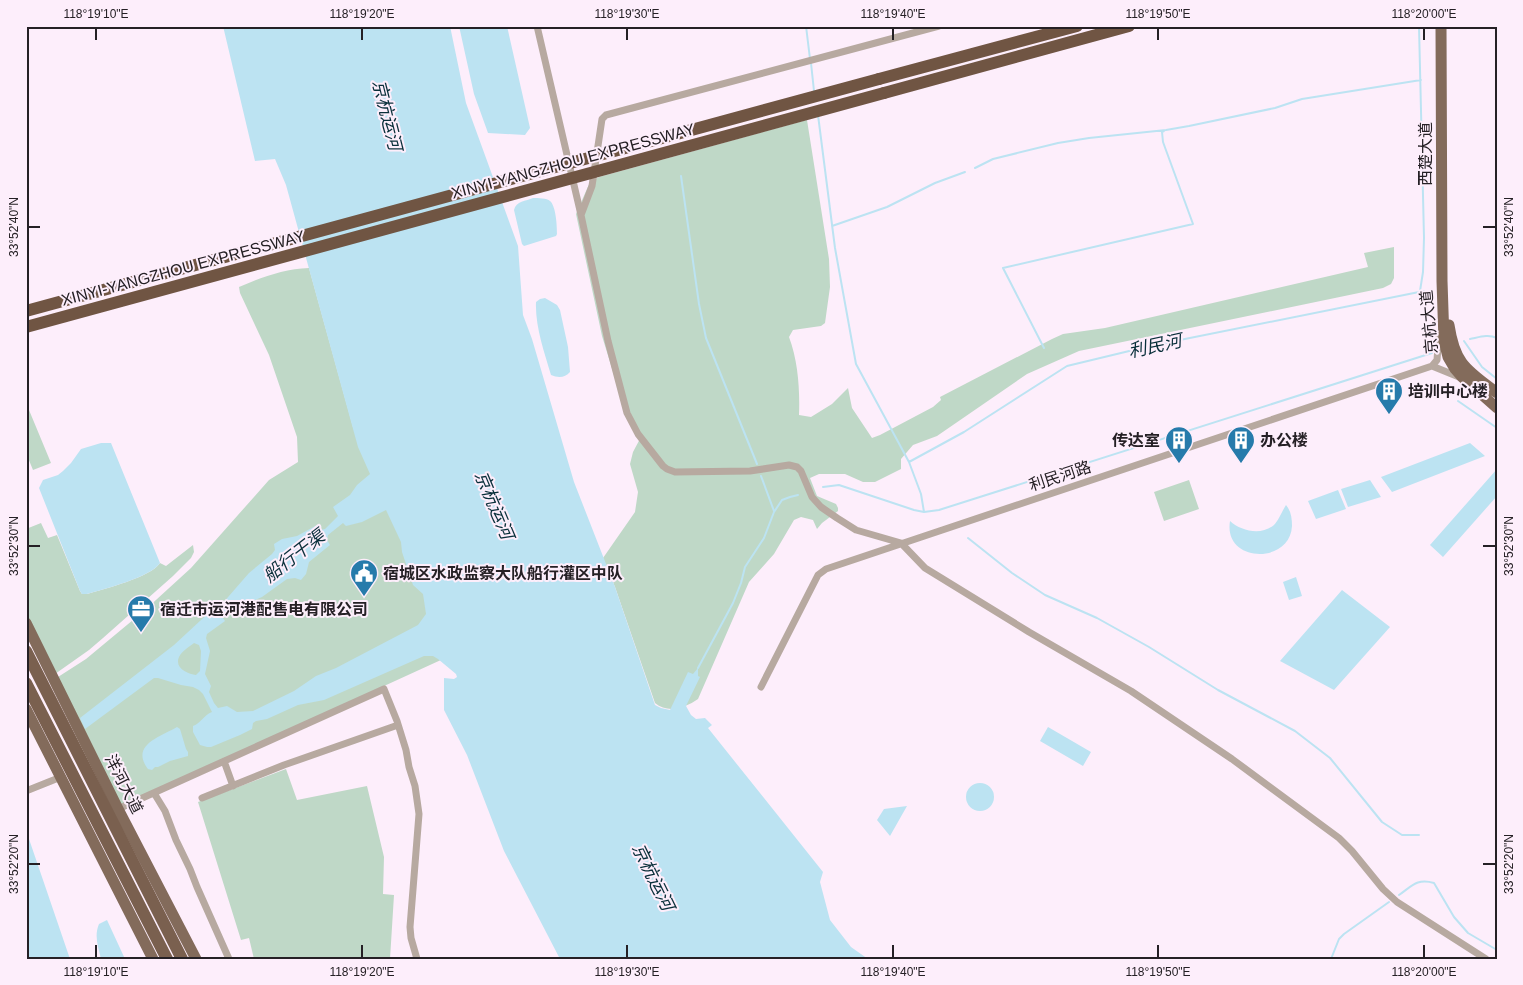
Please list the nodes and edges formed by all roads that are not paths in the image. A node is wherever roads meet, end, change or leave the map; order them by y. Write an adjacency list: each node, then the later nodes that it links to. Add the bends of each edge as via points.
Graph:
1 (537, 26): 6 (street)
2 (939, 26): 6 (street, via 606,115 602,119 592,186)
3 (1077, 26): 8 (highway, XINYI-YANGZHOU EXPRESSWAY, bridge)
4 (1129, 26): 9 (highway, XINYI-YANGZHOU EXPRESSWAY, bridge)
5 (1441, 26): 7 (main road, 西楚大道)
6 (581, 215): 14 (street, via 627,413 638,434 663,466 675,472 797,467 812,497 821,507 856,530)
7 (1442, 281): 10 (street, via 1437,360); 11 (main road, 京杭大道, via 1444,342 1448,357); 12 (main road, 京杭大道, via 1450,336 1456,353 1462,364)
8 (26, 311)
9 (26, 327)
10 (1432, 366): 11 (street); 14 (street, 利民河路)
11 (1466, 381): 13 (main road, 京杭大道)
12 (1497, 394)
13 (1497, 408)
14 (901, 543): 18 (street, 利民河路, via 826,569 818,575); 34 (street, via 925,568 1064,654 1118,683 1232,758 1340,838 1397,902)
15 (26, 623): 27 (main road, 洋河大道)
16 (26, 651): 30 (highway, 洋河大道)
17 (26, 682): 29 (highway)
18 (761, 687)
19 (26, 709): 22 (main road)
20 (398, 725): 21 (street, via 384,689); 23 (street); 33 (street, via 414,779 419,814 410,926)
21 (224, 761): 23 (street); 25 (street)
22 (61, 777): 24 (street); 28 (main road)
23 (233, 786): 26 (street)
24 (26, 791)
25 (154, 793): 27 (street); 32 (street, via 165,811)
26 (202, 798)
27 (118, 809): 31 (main road, 洋河大道)
28 (153, 959)
29 (167, 959)
30 (182, 959)
31 (196, 959)
32 (229, 959)
33 (417, 959)
34 (1486, 959)

